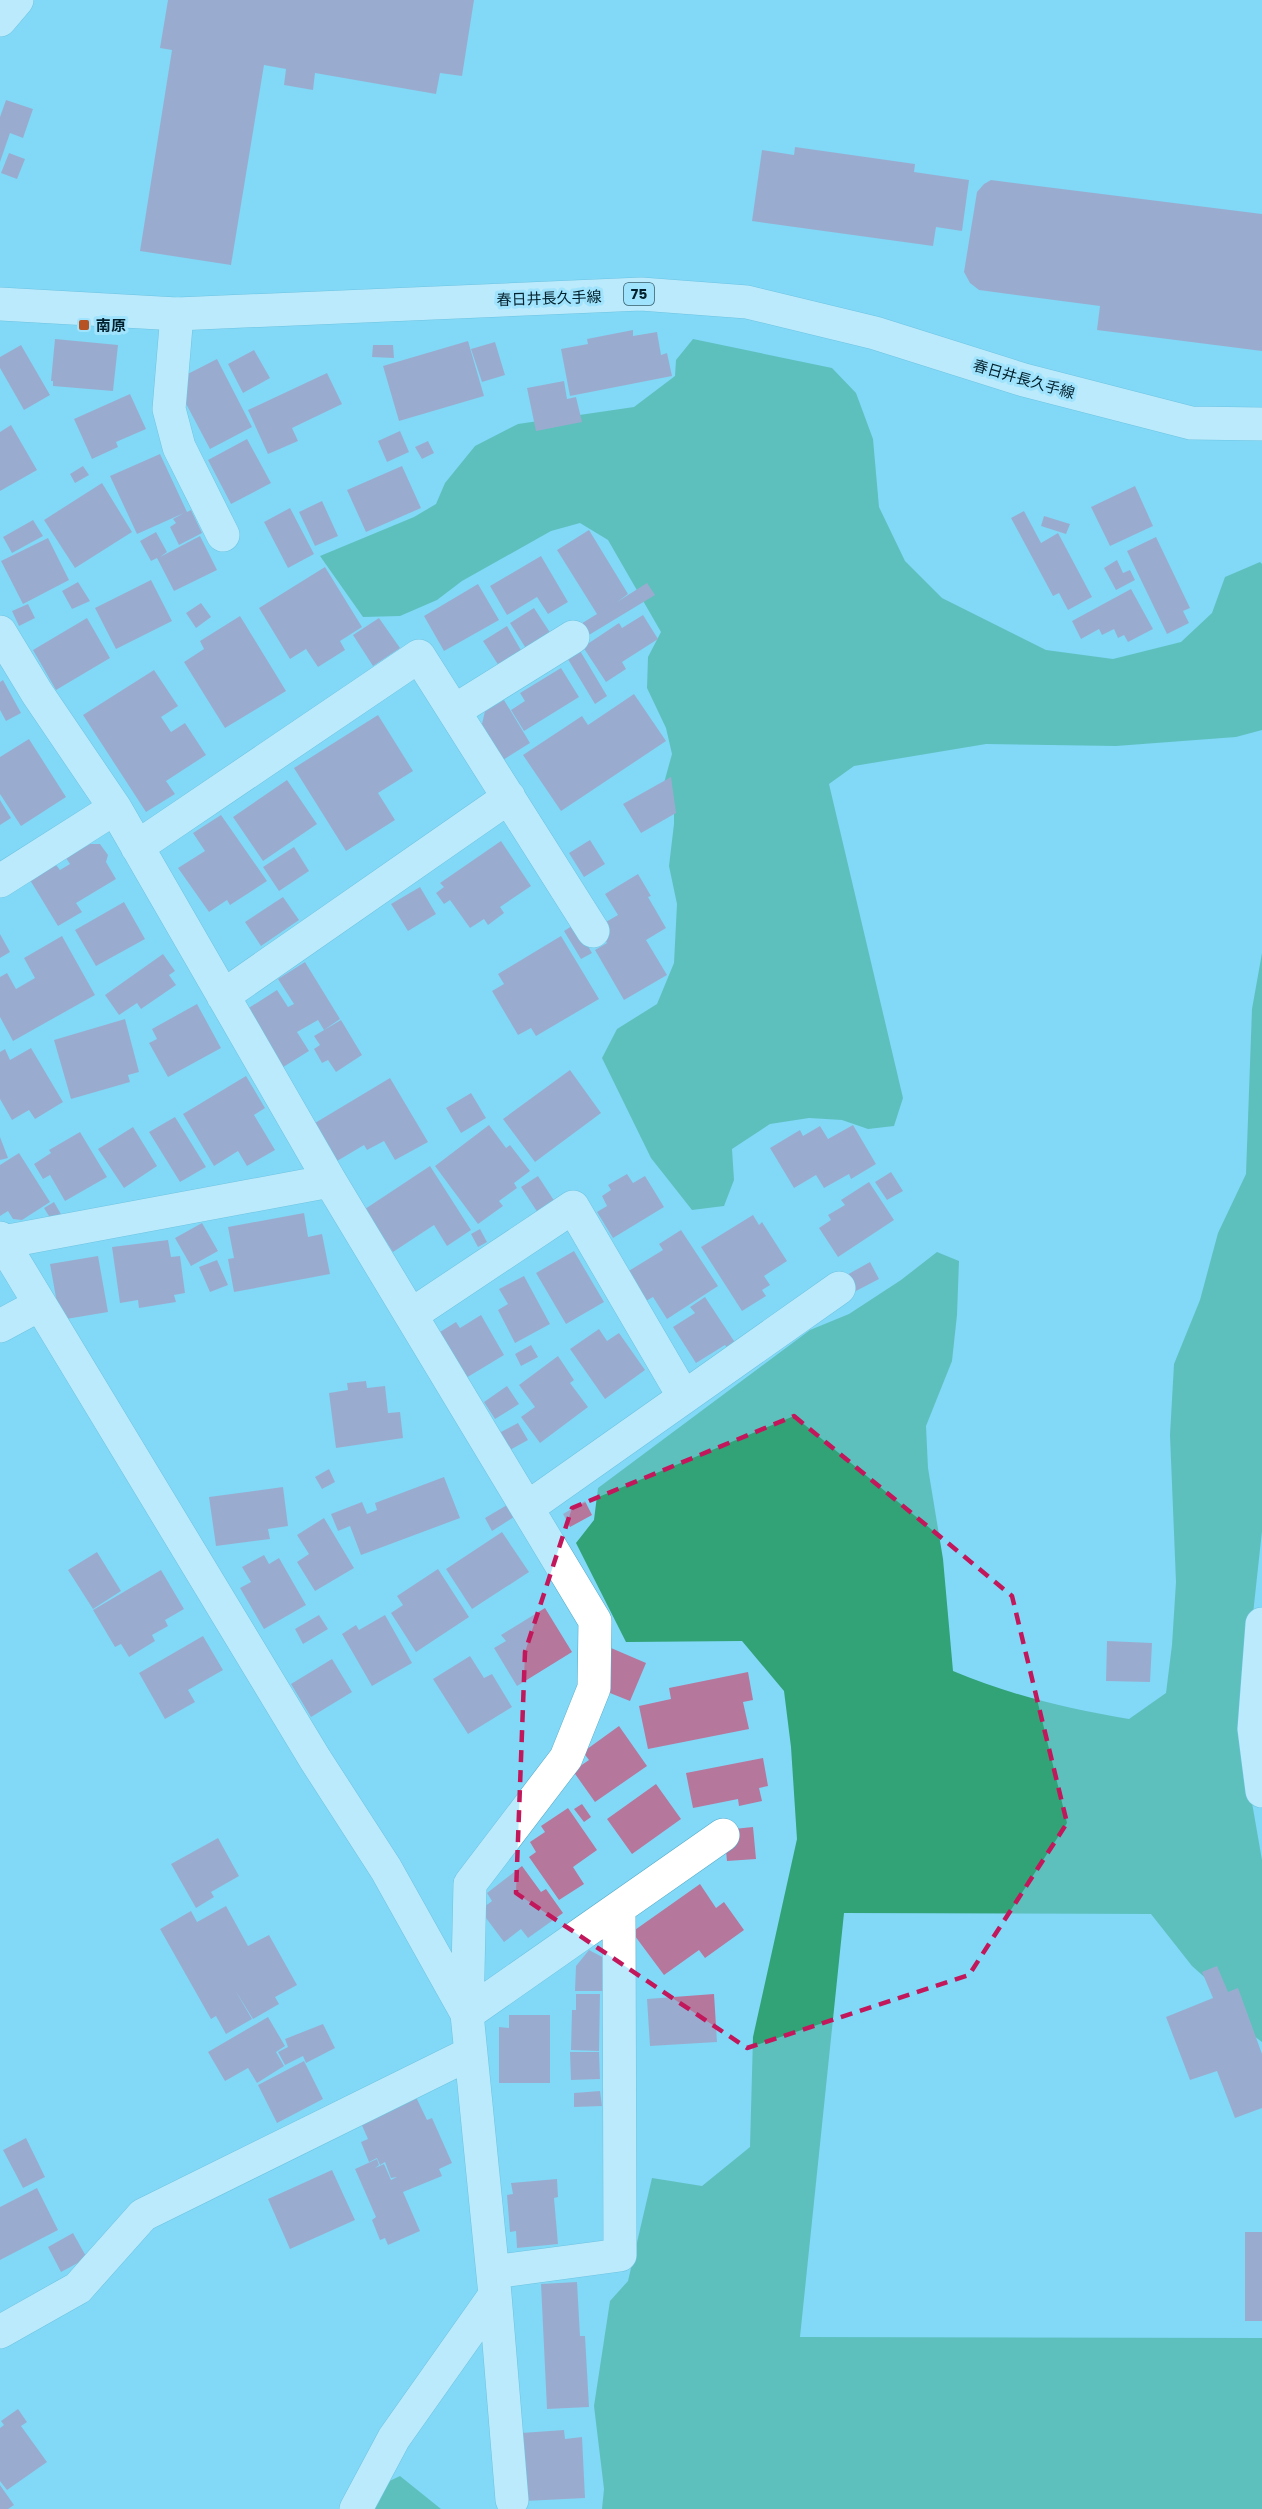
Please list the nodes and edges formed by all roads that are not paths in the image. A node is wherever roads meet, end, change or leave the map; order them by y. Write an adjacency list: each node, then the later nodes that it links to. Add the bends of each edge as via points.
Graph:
1 (17, 0): 2 (street)
2 (0, 20)
3 (0, 304): 4 (street, 春日井長久手線 / 75)
4 (177, 314): 5 (street, 春日井長久手線 / 75, via 640,294 747,302 875,333 1024,381 1191,423); 6 (street, via 169,409 179,447)
5 (1262, 424)
6 (223, 535)
7 (0, 632): 11 (street)
8 (573, 637): 9 (street)
9 (454, 711): 10 (street); 12 (street, via 419,656)
10 (509, 797): 14 (street); 15 (street)
11 (115, 808): 12 (street); 13 (street)
12 (137, 847): 15 (street)
13 (0, 881)
14 (593, 931)
15 (223, 996): 16 (street)
16 (330, 1180): 17 (street); 20 (street)
17 (1, 1240): 19 (street)
18 (838, 1288): 22 (street)
19 (39, 1305): 21 (street); 28 (street, via 386,1869)
20 (411, 1315): 22 (street, via 573,1207); 23 (street)
21 (0, 1326)
22 (684, 1397): 23 (street)
23 (527, 1508): 28 (street, via 596,1621 594,1688 566,1758 470,1884)
24 (1262, 1624): 25 (street, via 1254,1729)
25 (1262, 1791)
26 (723, 1835): 27 (street)
27 (619, 1908): 28 (street); 30 (street, via 620,2255)
28 (467, 2014): 29 (street)
29 (471, 2053): 30 (street); 31 (street, via 143,2215 78,2288)
30 (494, 2283): 32 (street); 33 (street, via 394,2438)
31 (0, 2332)
32 (512, 2500)
33 (356, 2509)

